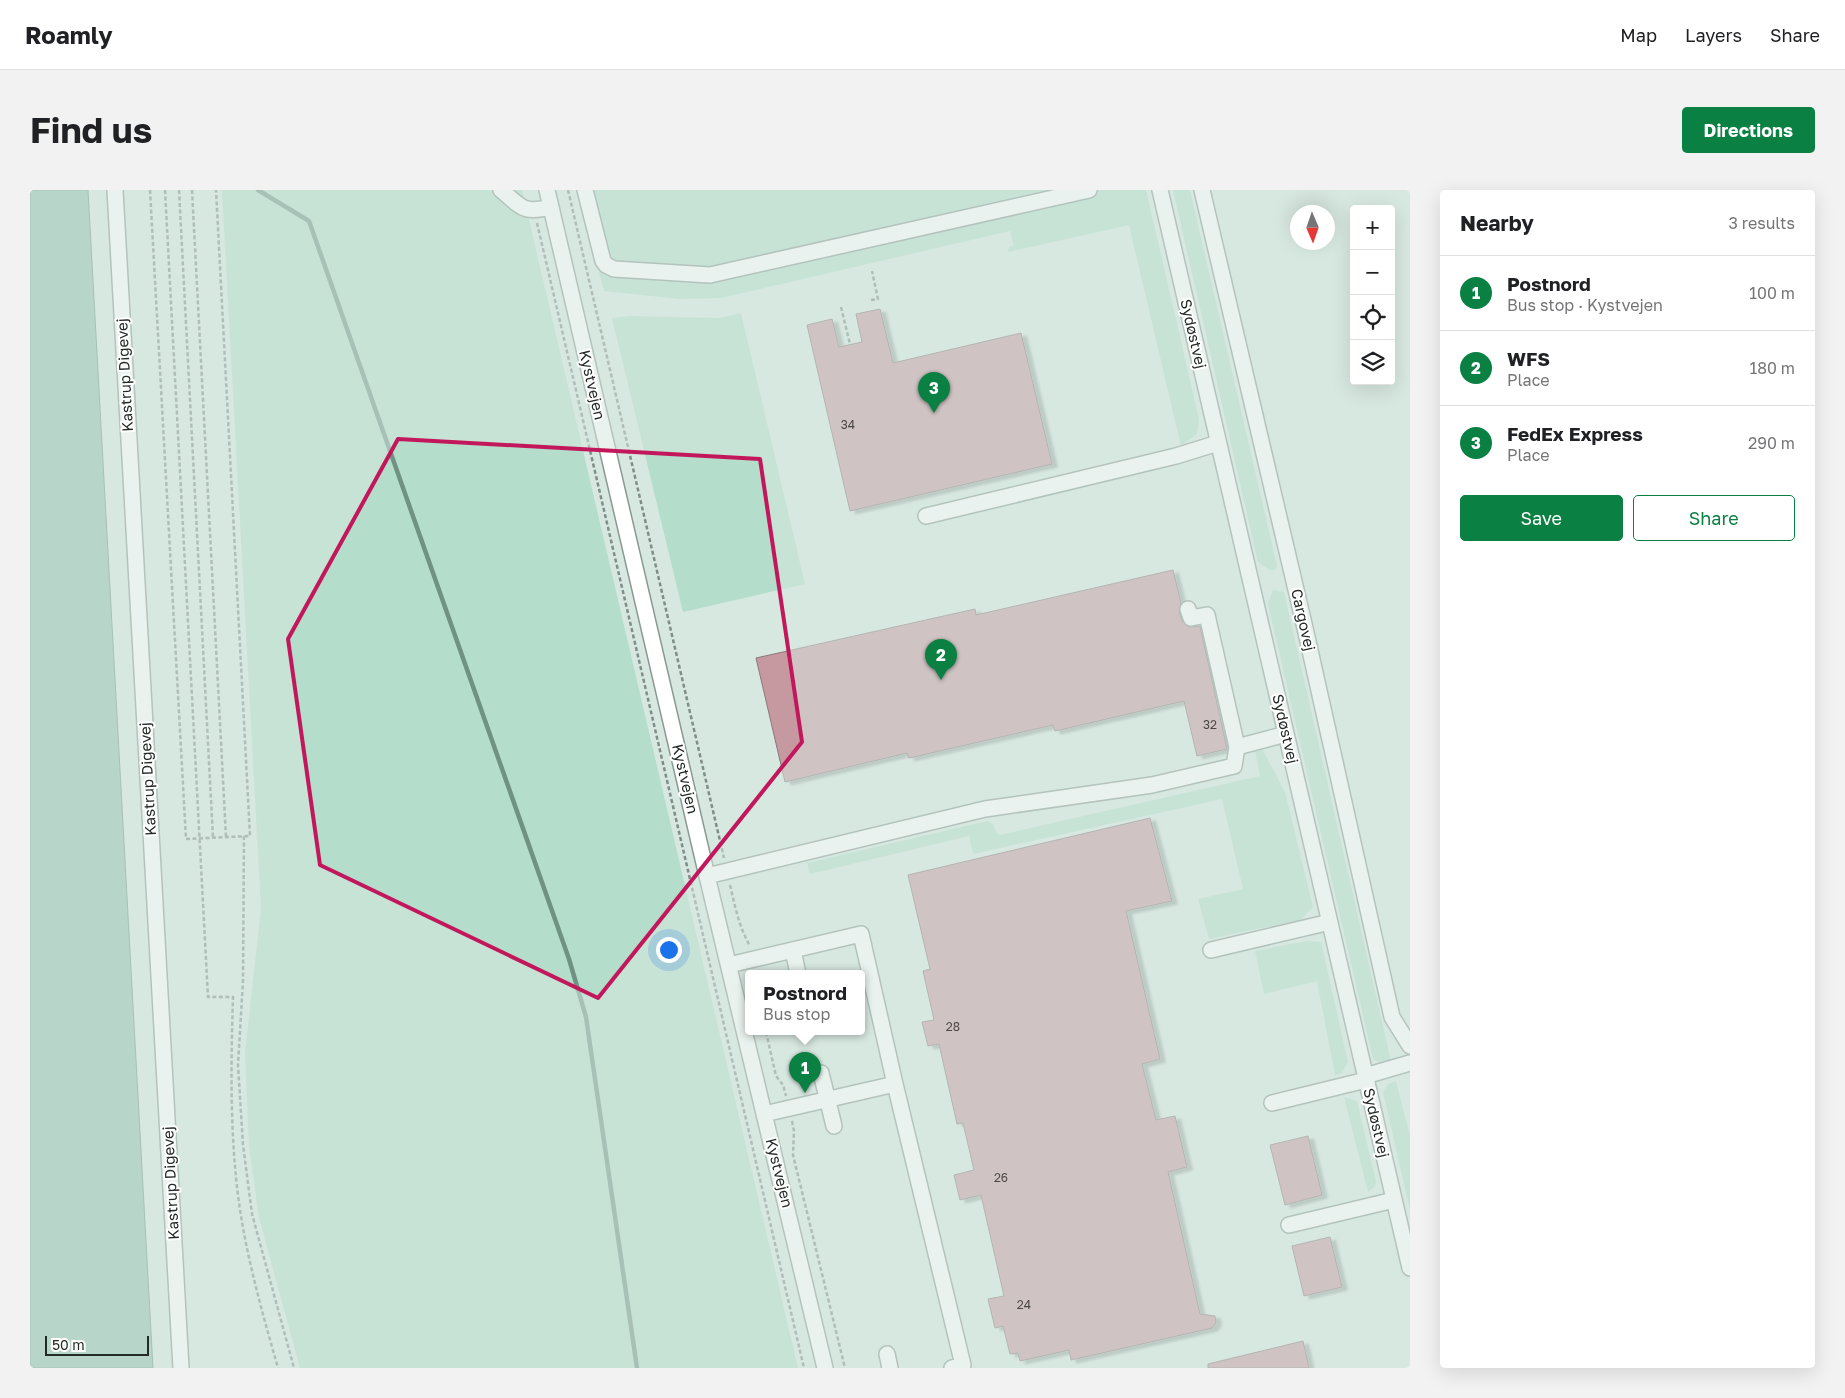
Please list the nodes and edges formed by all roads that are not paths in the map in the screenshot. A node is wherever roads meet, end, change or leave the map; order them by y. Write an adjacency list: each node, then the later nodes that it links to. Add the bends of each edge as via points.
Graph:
1 (115, 190): 34 (street, Kastrup Digevej)
2 (502, 190): 8 (street, via 524,209 534,211)
3 (547, 190): 8 (street, Kystvejen)
4 (586, 190): 5 (street, via 603,261 609,268 710,275)
5 (1089, 190)
6 (1160, 190): 9 (street, Sydøstvej)
7 (1202, 190): 22 (street, Cargovej, via 1392,1017)
8 (550, 206): 14 (street, Kystvejen)
9 (1218, 443): 10 (street); 12 (street, Sydøstvej)
10 (926, 516)
11 (1188, 608): 13 (street, via 1191,618 1207,615)
12 (1286, 734): 13 (street); 15 (street, Sydøstvej)
13 (1237, 747): 14 (street, via 1234,766 1152,785 985,809)
14 (707, 876): 18 (street, Kystvejen)
15 (1330, 922): 17 (street); 25 (street, Sydøstvej)
16 (793, 950): 18 (street); 19 (street); 26 (street, via 861,934)
17 (1211, 950)
18 (729, 965): 20 (street, Kystvejen)
19 (797, 970)
20 (745, 1033)
21 (745, 1035): 29 (street, Kystvejen)
22 (1410, 1046)
23 (1410, 1063): 25 (street)
24 (821, 1073): 27 (street)
25 (1366, 1078): 28 (street); 31 (street, Sydøstvej)
26 (895, 1084): 27 (street); 36 (street, via 963,1365)
27 (828, 1101): 29 (street); 30 (street)
28 (1272, 1103)
29 (764, 1114): 35 (street, Kystvejen)
30 (834, 1126)
31 (1394, 1200): 32 (street); 33 (street, Sydøstvej)
32 (1289, 1225)
33 (1410, 1268)
34 (181, 1368)
35 (825, 1368)
36 (952, 1368)

